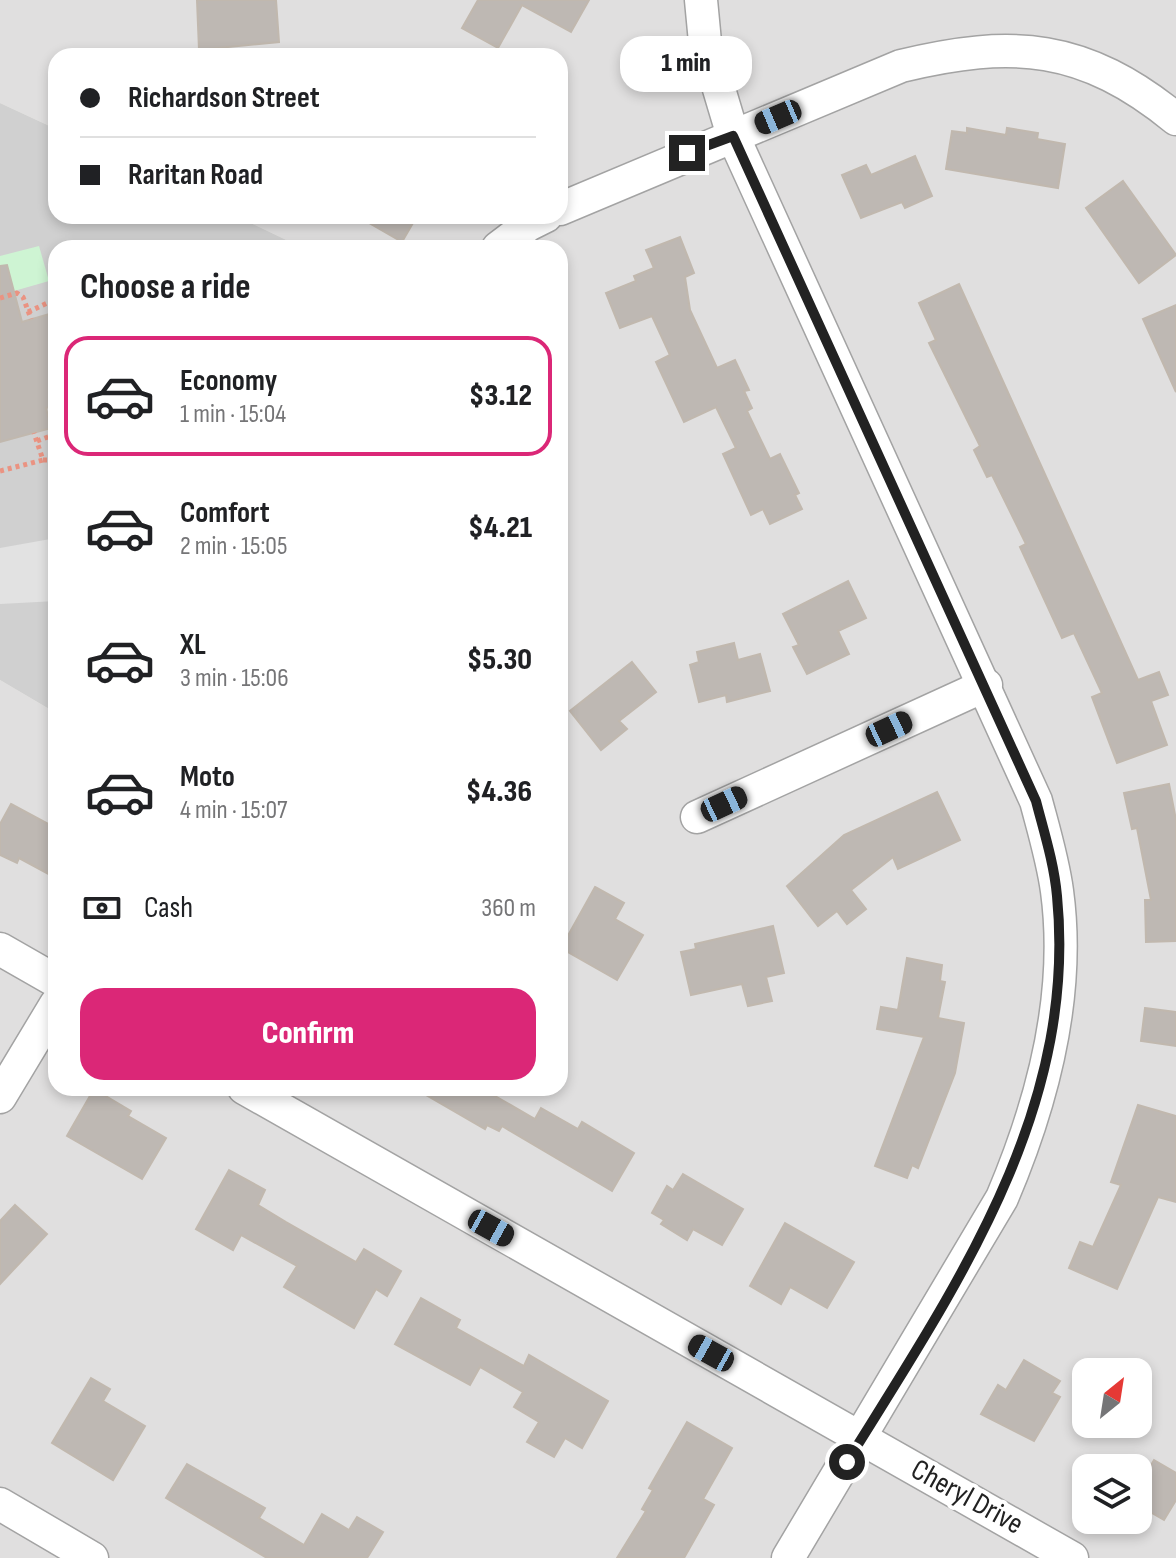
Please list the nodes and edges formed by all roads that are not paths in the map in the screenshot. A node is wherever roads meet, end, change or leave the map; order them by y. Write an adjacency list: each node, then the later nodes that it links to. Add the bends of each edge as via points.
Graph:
1 (701, 0): 3 (street, via 705,42)
2 (1176, 119): 3 (street, via 1144,93 1090,67 1008,48 957,52 901,66)
3 (733, 136): 4 (street); 7 (street)
4 (568, 206)
5 (534, 224): 6 (street)
6 (510, 240)
7 (986, 685): 8 (street); 14 (street, via 1036,801 1051,857 1060,944 1058,990 1043,1074 1002,1198)
8 (697, 817)
9 (0, 949): 10 (street)
10 (48, 976)
11 (48, 1017): 13 (street)
12 (258, 1096): 14 (street, Cheryl Drive)
13 (0, 1097)
14 (861, 1438): 17 (street); 18 (street, Cheryl Drive)
15 (0, 1504): 16 (street)
16 (92, 1558)
17 (788, 1558)
18 (1072, 1558)

